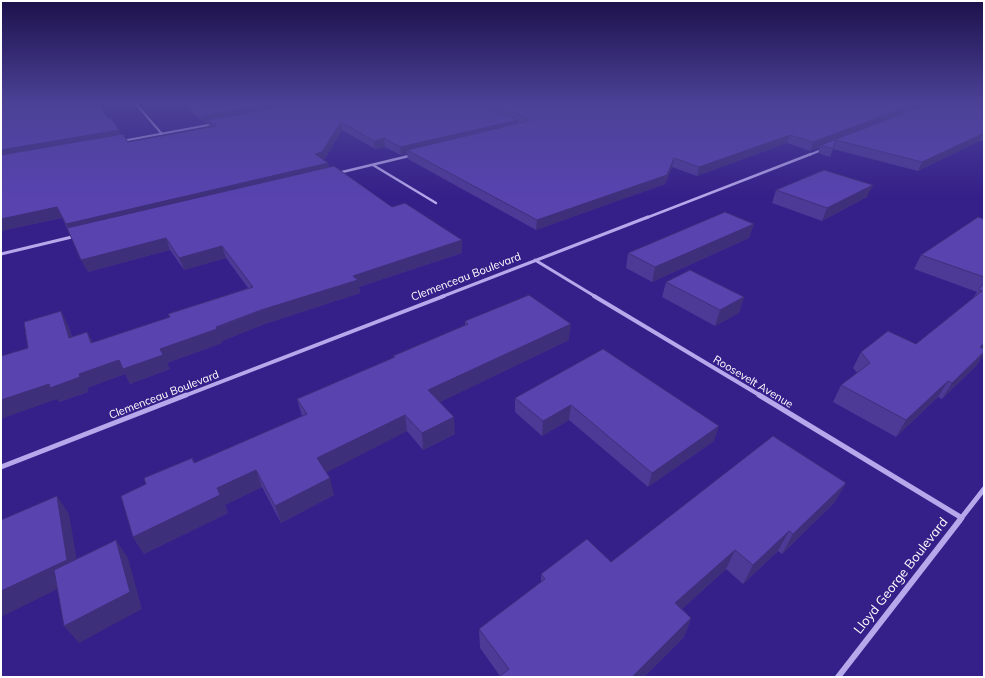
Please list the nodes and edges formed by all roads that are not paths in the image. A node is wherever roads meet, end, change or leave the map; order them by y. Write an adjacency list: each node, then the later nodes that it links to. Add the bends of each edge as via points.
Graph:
1 (153, 136): 2 (street)
2 (116, 142)
3 (827, 147): 10 (street, Clemenceau Boulevard)
4 (419, 154): 5 (street)
5 (373, 165): 6 (street); 7 (street)
6 (334, 174)
7 (436, 203)
8 (78, 236): 9 (street)
9 (1, 254)
10 (535, 260): 11 (street, Clemenceau Boulevard); 13 (street, Roosevelt Avenue)
11 (1, 467)
12 (984, 490): 13 (street, Lloyd George Boulevard)
13 (962, 518): 14 (street, Lloyd George Boulevard)
14 (838, 677)

